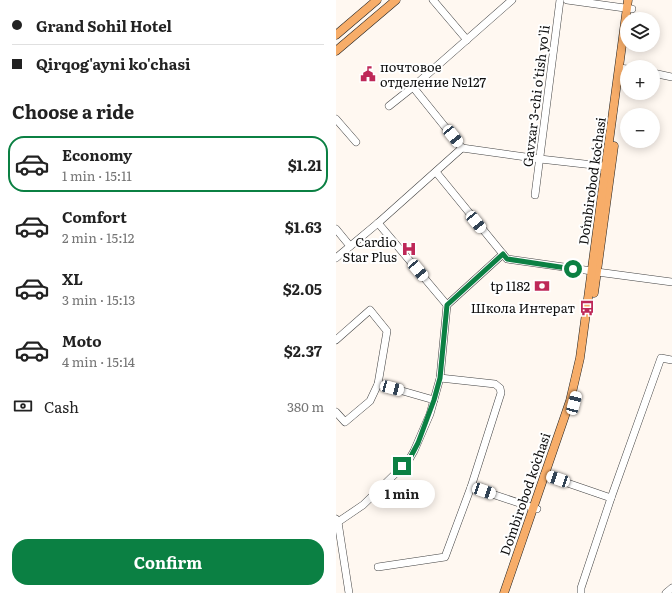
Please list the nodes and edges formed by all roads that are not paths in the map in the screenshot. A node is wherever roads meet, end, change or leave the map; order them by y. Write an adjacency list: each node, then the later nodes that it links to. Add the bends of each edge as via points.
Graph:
1 (396, 0): 9 (main road)
2 (433, 0): 11 (street)
3 (512, 0): 11 (street)
4 (560, 0): 22 (street, Gavxar 3-chi o'tish yo'li)
5 (567, 0): 8 (street)
6 (633, 0): 8 (main road, Doʻmbirobod koʻchasi)
7 (375, 2): 9 (main road); 10 (main road)
8 (629, 6): 13 (main road, Doʻmbirobod koʻchasi)
9 (382, 12): 12 (main road)
10 (336, 35)
11 (466, 40): 16 (street)
12 (336, 51)
13 (624, 60)
14 (660, 74): 15 (street)
15 (672, 77)
16 (413, 87): 18 (street); 21 (street)
17 (620, 88): 23 (main road, Doʻmbirobod koʻchasi)
18 (389, 106)
19 (336, 119): 20 (street)
20 (356, 142)
21 (462, 148): 22 (street); 24 (street)
22 (540, 159): 23 (street); 25 (street, Gavxar 3-chi o'tish yo'li)
23 (608, 167): 31 (main road, Doʻmbirobod koʻchasi)
24 (436, 172): 26 (street); 29 (street)
25 (536, 195)
26 (378, 223): 28 (street); 33 (street)
27 (336, 229): 28 (street)
28 (350, 246): 30 (street)
29 (503, 254): 31 (street, via 507,259); 33 (street)
30 (336, 258)
31 (594, 272): 32 (street); 40 (main road, Doʻmbirobod koʻchasi, via 577,373)
32 (672, 282)
33 (447, 305): 36 (street)
34 (336, 340): 37 (street, via 370,310 387,331)
35 (672, 360): 42 (street, via 661,358)
36 (440, 378): 38 (street); 41 (street, via 495,384 501,390)
37 (378, 384): 38 (street); 39 (street, via 370,402 345,422)
38 (434, 400): 44 (street, via 425,427 410,458 364,505)
39 (336, 412)
40 (547, 476): 42 (street); 43 (main road, Doʻmbirobod koʻchasi)
41 (471, 487): 43 (street); 45 (street, via 445,557)
42 (611, 498): 50 (street)
43 (535, 509): 48 (main road, Doʻmbirobod koʻchasi); 49 (main road, Doʻmbirobod koʻchasi)
44 (337, 521): 47 (street)
45 (378, 566)
46 (672, 588): 51 (street)
47 (349, 593)
48 (504, 593)
49 (509, 593)
50 (581, 593)
51 (666, 593)

